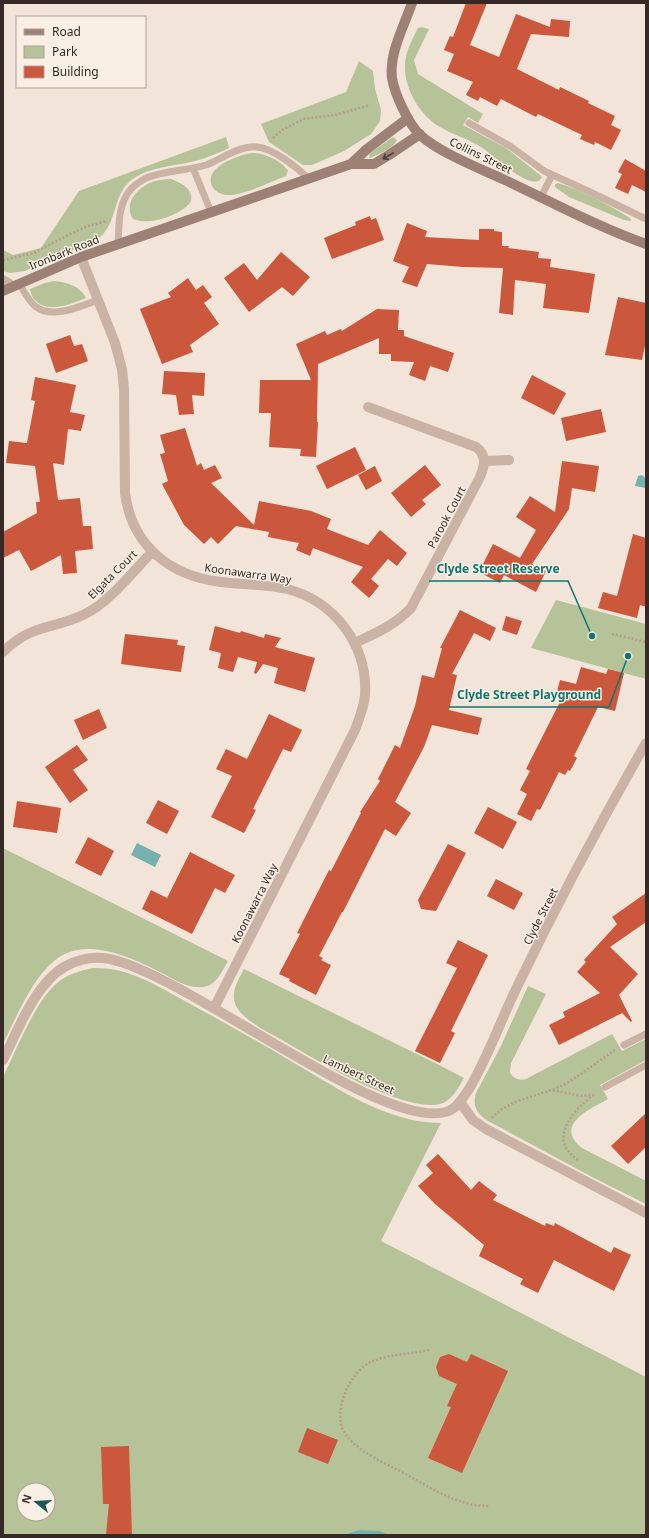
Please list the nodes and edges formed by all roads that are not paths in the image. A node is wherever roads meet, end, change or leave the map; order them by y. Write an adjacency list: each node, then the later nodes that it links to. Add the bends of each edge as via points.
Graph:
1 (412, 3): 3 (street, via 397,42 392,72 396,91)
2 (469, 123): 6 (lane, Collins Street, via 510,146)
3 (414, 126): 4 (street, Ironbark Road, via 366,149); 4 (street, Ironbark Road, one-way to 4, via 397,151 374,164); 8 (street, Collins Street, via 442,149)
4 (351, 164): 7 (street, Ironbark Road)
5 (193, 168): 7 (lane, via 249,147 256,147 267,149); 9 (lane); 11 (lane, via 153,176 135,184 121,209)
6 (552, 175): 8 (lane); 10 (lane, Collins Street)
7 (309, 179): 9 (street, Ironbark Road)
8 (542, 197): 12 (street, Collins Street)
9 (211, 212): 11 (street, Ironbark Road)
10 (646, 219)
11 (118, 244): 13 (street, Ironbark Road)
12 (646, 244)
13 (81, 257): 15 (street, Ironbark Road); 17 (street, Koonawarra Way)
14 (3, 280): 15 (street)
15 (16, 284): 16 (street, Ironbark Road); 17 (lane, via 32,303 44,311 61,311)
16 (3, 291)
17 (98, 300): 21 (street, Koonawarra Way, via 122,369 126,505 136,530)
18 (368, 407): 20 (street, via 476,447)
19 (509, 460): 20 (street)
20 (485, 461): 22 (street, Parook Court, via 480,477 411,608 392,625)
21 (152, 552): 22 (street, Koonawarra Way, via 178,570 196,577 223,583 272,586 304,595 338,618); 23 (street, Elgata Court, via 96,608 75,618 33,630)
22 (355, 643): 25 (street, Koonawarra Way, via 362,661 365,696 355,730)
23 (3, 652)
24 (646, 743): 31 (street, Clyde Street, via 606,813 516,988 473,1081)
25 (214, 1008): 28 (street, Lambert Street, via 132,966 104,958 75,961 48,979 31,1005); 31 (street, Lambert Street, via 273,1044 385,1101 432,1113 448,1111)
26 (646, 1034): 27 (lane)
27 (624, 1045)
28 (3, 1060)
29 (646, 1065): 30 (lane)
30 (606, 1087)
31 (460, 1102): 32 (street, via 473,1120 486,1129)
32 (646, 1213)

